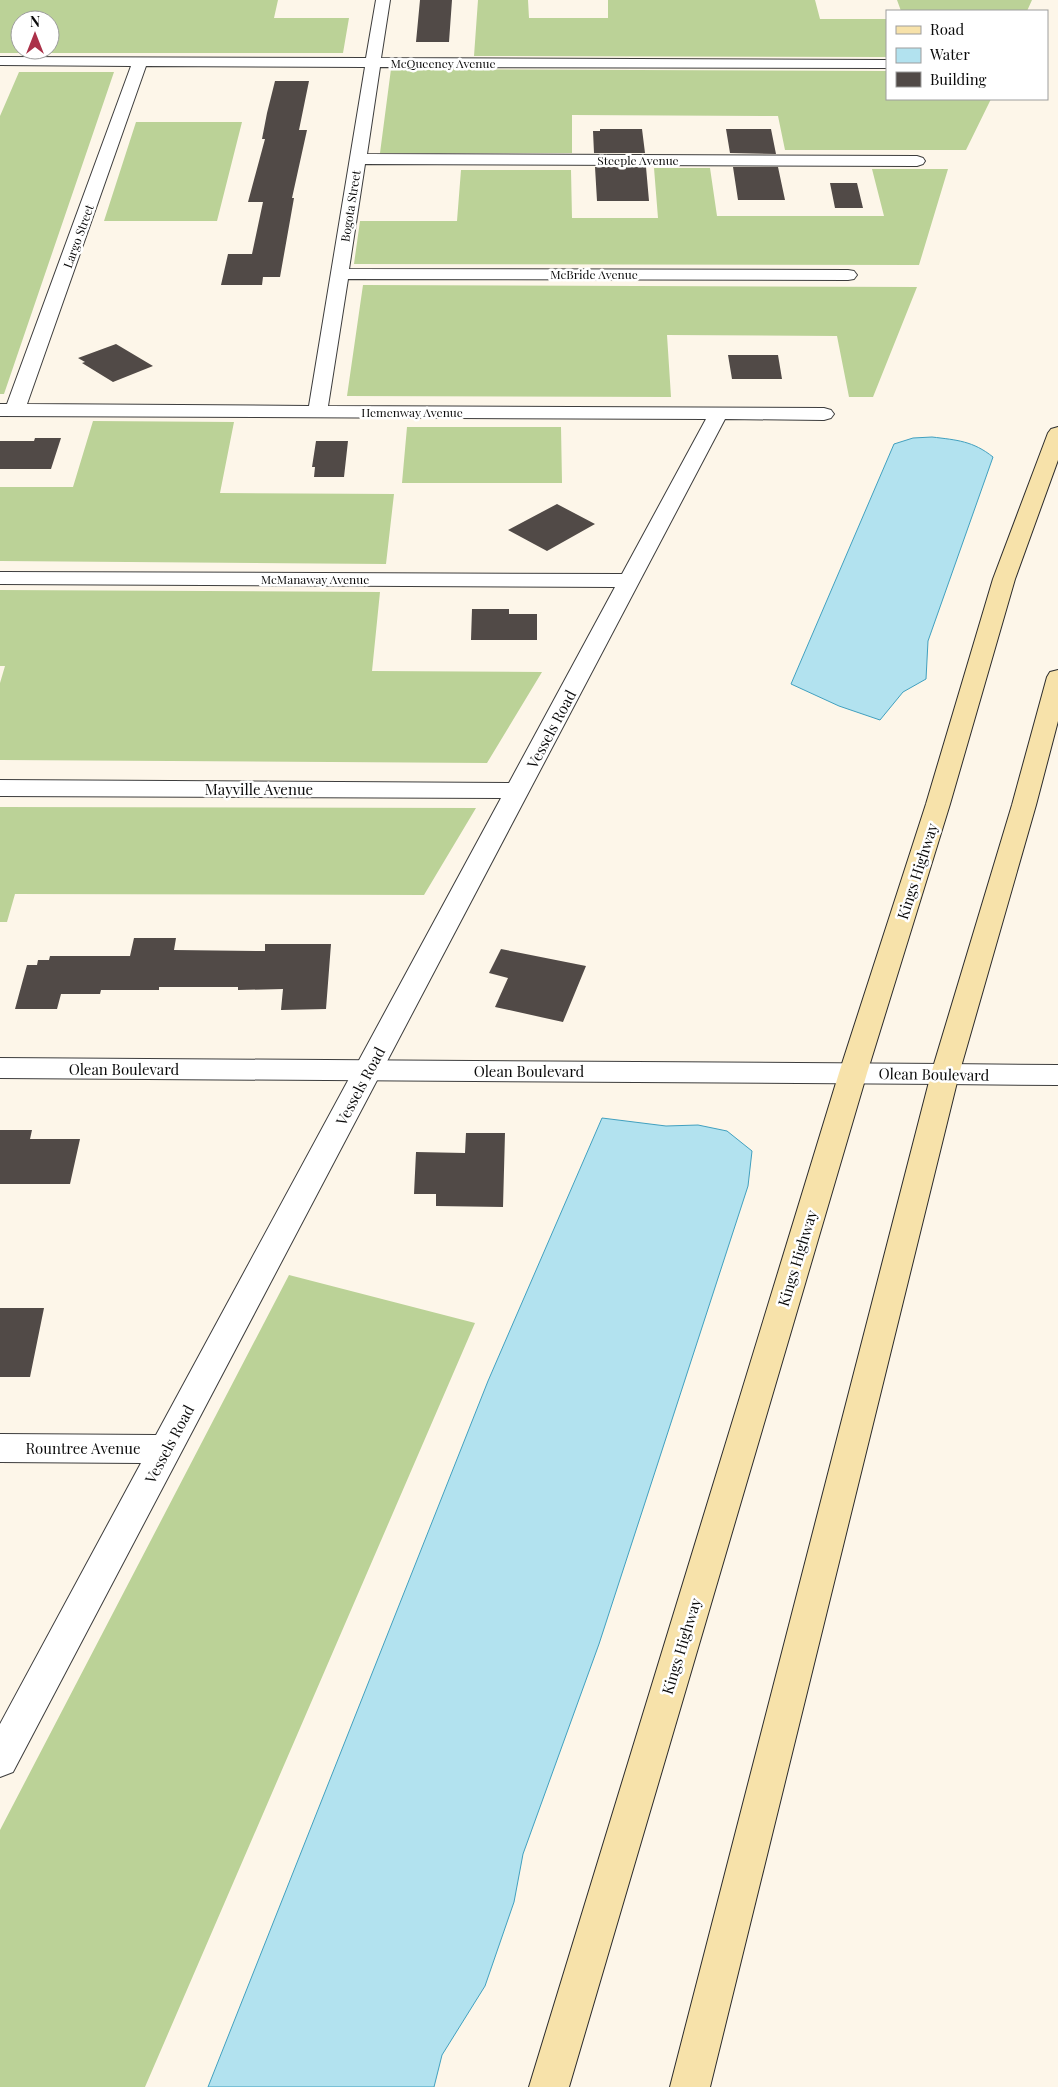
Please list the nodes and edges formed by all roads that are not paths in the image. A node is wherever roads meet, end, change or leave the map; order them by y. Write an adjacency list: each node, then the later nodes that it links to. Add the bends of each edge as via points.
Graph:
1 (383, 0): 4 (street, Bogota Street)
2 (0, 61): 3 (street, McQueeney Avenue)
3 (140, 62): 4 (street, McQueeney Avenue); 10 (street, Largo Street)
4 (373, 63): 5 (street, McQueeney Avenue); 6 (street, Bogota Street)
5 (886, 64)
6 (358, 159): 7 (street, Steeple Avenue); 8 (street, Bogota Street)
7 (918, 161)
8 (340, 274): 9 (street, McBride Avenue); 11 (street, Bogota Street)
9 (848, 275)
10 (8, 410): 11 (street, Hemenway Avenue)
11 (318, 411): 12 (street, Hemenway Avenue)
12 (720, 413): 13 (street, Hemenway Avenue); 16 (street, Vessels Road)
13 (824, 414)
14 (1058, 433): 22 (main road, Kings Highway, via 1004,579 938,804)
15 (0, 578): 16 (street, McManaway Avenue)
16 (630, 581): 19 (street, Vessels Road)
17 (1058, 677): 23 (main road)
18 (0, 788): 19 (street, Mayville Avenue)
19 (518, 790): 21 (street, Vessels Road)
20 (0, 1068): 21 (street, Olean Boulevard)
21 (368, 1071): 22 (street, Olean Boulevard); 26 (street, Vessels Road)
22 (853, 1073): 23 (street, Olean Boulevard); 28 (main road, Kings Highway)
23 (945, 1074): 24 (street, Olean Boulevard); 29 (main road)
24 (1058, 1075)
25 (0, 1448): 26 (street, Rountree Avenue)
26 (166, 1449): 27 (street, Vessels Road)
27 (0, 1760)
28 (549, 2087)
29 (690, 2087)

